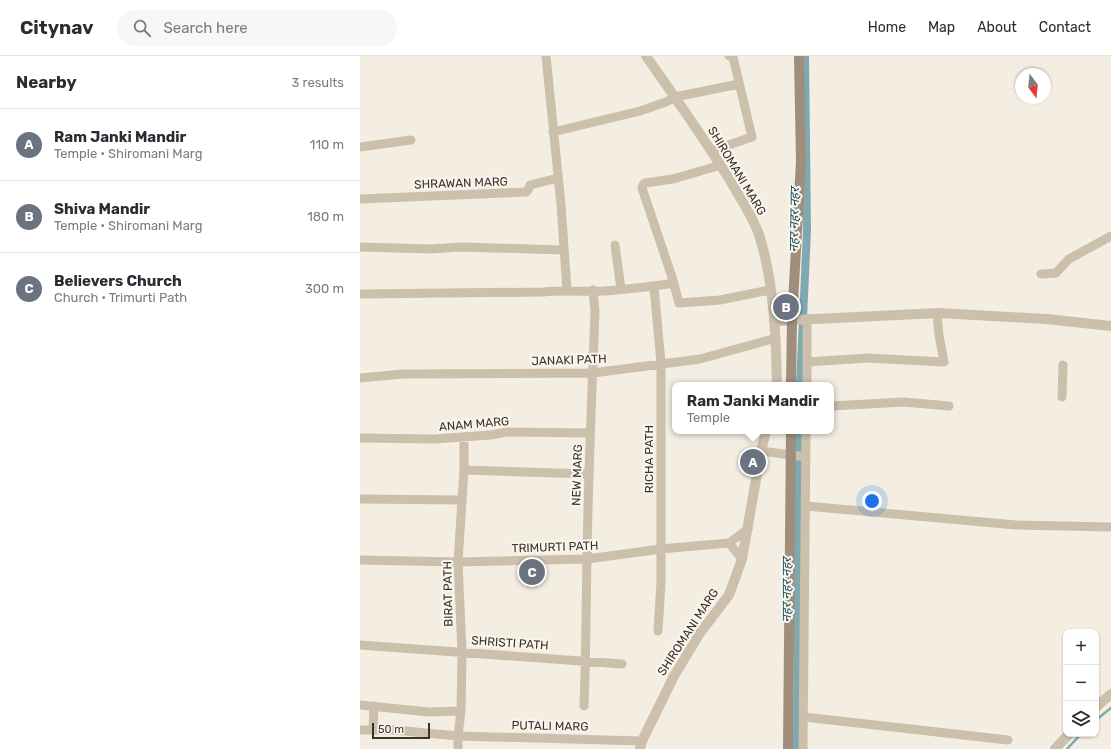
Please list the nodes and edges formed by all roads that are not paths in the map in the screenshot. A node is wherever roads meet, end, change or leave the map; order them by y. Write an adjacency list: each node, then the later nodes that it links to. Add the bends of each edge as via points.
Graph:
1 (546, 56): 7 (street)
2 (646, 56): 6 (street, SHIROMANI MARG)
3 (729, 56): 5 (street, via 733,57)
4 (800, 56): 27 (main road)
5 (739, 84): 6 (street); 10 (street, via 752,137)
6 (675, 98): 7 (street, via 650,108); 10 (street, SHIROMANI MARG)
7 (553, 132): 12 (street)
8 (411, 140): 9 (street)
9 (360, 147)
10 (711, 151): 11 (street, SHIROMANI MARG)
11 (721, 165): 19 (street, via 643,185); 24 (street, SHIROMANI MARG, via 760,237)
12 (558, 178): 13 (street, SHRAWAN MARG, via 530,185 526,192); 17 (street)
13 (360, 199)
14 (1111, 236): 18 (street, via 1069,259 1056,272)
15 (615, 245): 21 (street)
16 (360, 247): 17 (street)
17 (564, 250): 22 (street)
18 (1041, 274)
19 (674, 283): 20 (street); 24 (street, via 679,303 720,300)
20 (654, 287): 21 (street); 32 (street, RICHA PATH)
21 (621, 289): 23 (street)
22 (566, 290): 23 (street); 25 (street)
23 (593, 290): 34 (street, NEW MARG)
24 (770, 290): 28 (street, SHIROMANI MARG)
25 (360, 294)
26 (938, 313): 27 (street); 29 (street, via 1047,319); 31 (street, via 944,362 868,358)
27 (801, 319): 28 (street); 31 (street); 37 (main road)
28 (774, 321): 30 (street, SHIROMANI MARG)
29 (1111, 326)
30 (776, 338): 32 (street, JANAKI PATH, via 700,359); 36 (street, SHIROMANI MARG)
31 (807, 362): 38 (street)
32 (661, 363): 34 (street, JANAKI PATH); 59 (street, RICHA PATH)
33 (1063, 365): 39 (street)
34 (593, 373): 35 (street, JANAKI PATH, via 403,374); 42 (street, NEW MARG)
35 (360, 378)
36 (777, 382)
37 (791, 382)
38 (807, 382)
39 (1062, 397)
40 (834, 406): 41 (street, via 904,402)
41 (949, 406)
42 (590, 433): 47 (street, ANAM MARG, via 506,432); 52 (street, NEW MARG)
43 (765, 434): 48 (street, SHIROMANI MARG)
44 (791, 434): 49 (main road)
45 (806, 434): 50 (street)
46 (360, 438): 47 (street, ANAM MARG)
47 (464, 438): 51 (street, BIRAT PATH)
48 (761, 451): 49 (street); 57 (street, SHIROMANI MARG)
49 (790, 455): 50 (street); 83 (main road)
50 (806, 457): 55 (street)
51 (464, 470): 52 (street); 54 (street, BIRAT PATH)
52 (589, 474): 60 (street, NEW MARG)
53 (360, 499): 54 (street)
54 (462, 500): 63 (street, BIRAT PATH)
55 (806, 506): 56 (street, via 1016,525); 75 (street)
56 (1111, 528)
57 (748, 529): 58 (street); 61 (street, SHIROMANI MARG)
58 (729, 543): 59 (street, TRIMURTI PATH); 61 (street)
59 (661, 549): 60 (street, TRIMURTI PATH); 64 (street, RICHA PATH)
60 (586, 559): 63 (street, TRIMURTI PATH); 67 (street, NEW MARG)
61 (742, 559): 81 (street, SHIROMANI MARG, via 729,595 700,633 674,676)
62 (360, 560): 63 (street, TRIMURTI PATH)
63 (458, 562): 66 (street, BIRAT PATH)
64 (658, 631)
65 (360, 645): 66 (street, SHRISTI PATH)
66 (462, 652): 67 (street, SHRISTI PATH); 74 (street, BIRAT PATH)
67 (586, 660): 68 (street); 73 (street, NEW MARG)
68 (622, 664)
69 (1111, 694): 70 (street)
70 (1099, 704)
71 (360, 705): 72 (street)
72 (374, 706): 74 (street, via 429,712); 77 (street)
73 (584, 706)
74 (461, 711): 78 (street, BIRAT PATH)
75 (804, 717): 80 (street); 84 (street)
76 (360, 730): 77 (street, PUTALI MARG)
77 (373, 730): 78 (street, PUTALI MARG)
78 (458, 736): 81 (street, PUTALI MARG, via 563,738); 82 (street, BIRAT PATH)
79 (1067, 737): 85 (street)
80 (1008, 740)
81 (641, 745)
82 (458, 749)
83 (788, 749)
84 (804, 749)
85 (1055, 749)

